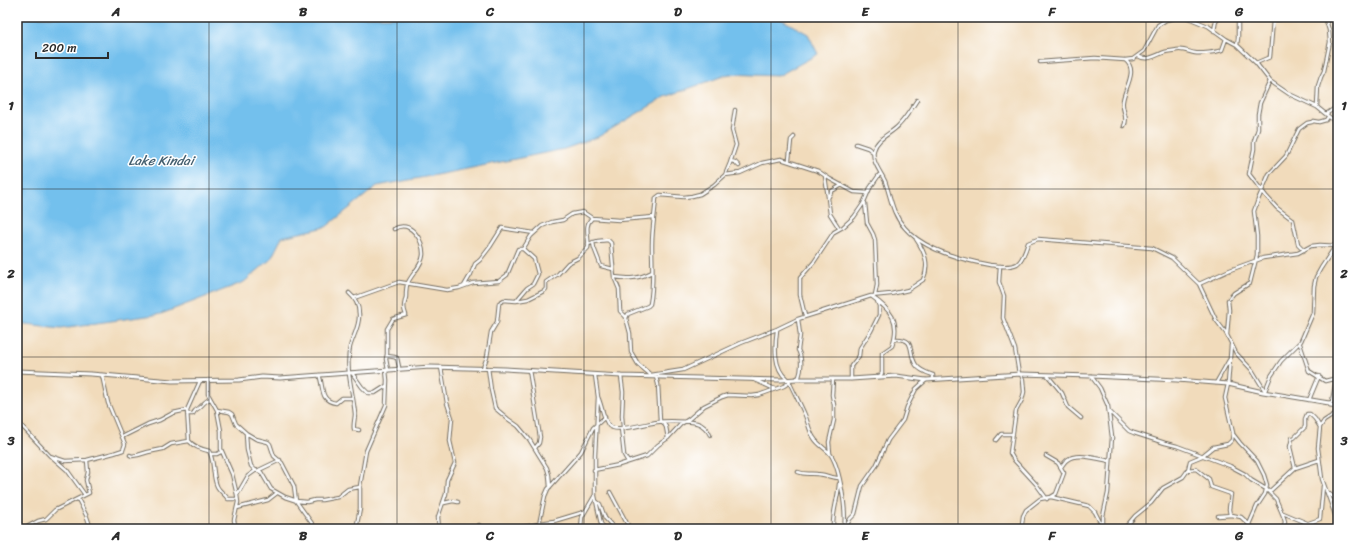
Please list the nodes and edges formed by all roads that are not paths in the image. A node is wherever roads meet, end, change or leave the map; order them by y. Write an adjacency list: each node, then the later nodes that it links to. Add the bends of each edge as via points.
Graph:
1 (1178, 17): 10 (street, via 1158,25 1144,51)
2 (1186, 17): 7 (street)
3 (1221, 17): 7 (street, via 1216,20)
4 (1238, 17): 9 (street)
5 (1295, 17): 13 (street, via 1273,20 1270,57)
6 (1326, 17): 17 (street, via 1330,42 1324,72 1318,86)
7 (1214, 31): 8 (street)
8 (1226, 39): 9 (street); 10 (street, via 1222,50 1217,52 1196,53 1177,50 1150,58)
9 (1237, 45): 13 (street)
10 (1138, 56): 11 (street)
11 (1125, 60): 12 (street, via 1095,58); 21 (street, via 1131,73 1122,102 1126,121)
12 (1040, 62)
13 (1256, 63): 14 (street)
14 (1270, 81): 17 (street, via 1289,94); 32 (street, via 1260,103 1258,129 1248,172)
15 (917, 100): 24 (street, via 899,125 877,143)
16 (1338, 106): 19 (street)
17 (1317, 107): 19 (street)
18 (735, 110): 26 (street, via 732,130 736,145)
19 (1327, 115): 20 (street); 32 (street, via 1326,120 1313,121 1302,126 1286,156 1270,172)
20 (1338, 124)
21 (1124, 126)
22 (794, 137): 25 (street, via 791,140)
23 (856, 144): 24 (street, via 865,146)
24 (873, 152): 28 (street)
25 (789, 160): 29 (street, via 762,162 740,173); 30 (street)
26 (731, 161): 27 (street); 29 (street)
27 (739, 166)
28 (881, 174): 33 (street); 41 (street, via 895,214)
29 (725, 175): 36 (street, via 700,194 684,197 658,196)
30 (825, 176): 31 (street); 34 (street)
31 (842, 185): 33 (street, via 854,192); 34 (street, via 832,191)
32 (1262, 191): 47 (street, via 1276,207 1294,220 1298,244); 48 (street, via 1254,211 1258,236)
33 (868, 193): 35 (street)
34 (828, 198): 38 (street, via 830,214)
35 (865, 200): 38 (street, via 854,217); 58 (street, via 867,223 875,240)
36 (654, 216): 37 (street, via 619,220); 51 (street)
37 (592, 218): 40 (street, via 584,213 572,214 563,220 543,226); 44 (street, via 587,225)
38 (839, 228): 63 (street, via 831,235 800,278 800,295)
39 (394, 229): 53 (street, via 412,229 418,236 422,250 423,256)
40 (534, 233): 46 (street); 55 (street, via 502,228 475,264)
41 (914, 238): 49 (street, via 951,256); 58 (street, via 925,256 923,280 908,290)
42 (593, 242): 44 (street); 50 (street, via 601,266); 50 (street, via 610,242)
43 (1338, 242): 45 (street)
44 (588, 244): 60 (street, via 588,248 579,257 546,282 544,291 528,299)
45 (1337, 246): 47 (street, via 1317,245); 69 (street, via 1316,277 1312,313)
46 (523, 249): 55 (street, via 518,249 507,275 502,280); 60 (street, via 534,259 538,274 533,285 528,286)
47 (1304, 250): 48 (street)
48 (1255, 262): 54 (street); 66 (street, via 1250,283 1228,300)
49 (1000, 266): 54 (street, via 1020,262 1028,243 1038,239 1142,247 1156,249 1172,258); 83 (street, via 999,282 1004,296 1003,318 1015,349)
50 (613, 269): 52 (street)
51 (653, 272): 52 (street, via 634,279); 62 (street, via 650,304)
52 (614, 277): 62 (street, via 619,289 620,311)
53 (408, 283): 55 (street, via 447,290); 59 (street, via 399,282); 70 (street, via 404,308 406,315 393,319 387,328)
54 (1199, 284): 66 (street, via 1216,320)
55 (463, 286)
56 (348, 293): 59 (street)
57 (871, 296): 58 (street); 61 (street); 63 (street)
58 (875, 296)
59 (354, 298): 79 (street, via 359,310 359,320 350,346)
60 (516, 301): 73 (street, via 504,300 499,303 498,322 491,330)
61 (877, 301): 67 (street, via 886,307 891,315); 94 (street, via 879,315 860,348 859,356 851,366)
62 (626, 316): 85 (street, via 631,352 638,364)
63 (805, 316): 64 (street)
64 (798, 319): 65 (street); 92 (street, via 801,370)
65 (777, 329): 85 (street, via 683,370); 97 (street, via 778,367)
66 (1227, 335): 68 (street)
67 (895, 338): 86 (street, via 891,348 883,352 882,373); 95 (street, via 903,338 908,342 916,365 933,375)
68 (1231, 343): 71 (street); 104 (street, via 1238,357 1252,370)
69 (1300, 344): 89 (street, via 1307,369); 104 (street, via 1280,361)
70 (387, 356): 75 (street, via 397,358); 76 (street)
71 (1230, 358): 100 (street); 101 (street)
72 (441, 367): 73 (street); 75 (street); 161 (street, via 452,418 450,441 454,460 447,480)
73 (483, 368): 74 (street)
74 (488, 368): 77 (street); 133 (street, via 495,408 518,426)
75 (398, 369): 76 (street)
76 (387, 370): 79 (street); 102 (street)
77 (529, 370): 82 (street); 133 (street, via 540,439)
78 (17, 371): 80 (street)
79 (351, 373): 81 (street); 102 (street, via 368,393 376,393); 106 (street)
80 (102, 375): 99 (street); 129 (street, via 108,403)
81 (319, 375): 96 (street); 106 (street, via 325,399 336,403 342,398)
82 (595, 375): 84 (street); 105 (street)
83 (1020, 375): 87 (street); 95 (street); 127 (street, via 1024,392 1016,411)
84 (621, 376): 85 (street); 123 (street)
85 (653, 376): 91 (street); 118 (street, via 658,384)
86 (877, 376): 94 (street); 98 (street)
87 (1048, 376): 88 (street); 117 (street, via 1062,393 1067,405)
88 (1091, 376): 100 (street); 113 (street, via 1103,394)
89 (1319, 376): 90 (street, via 1325,381); 108 (street)
90 (1337, 377): 109 (street)
91 (750, 378): 97 (street); 103 (street)
92 (797, 379): 93 (street); 97 (street)
93 (834, 379): 94 (street); 135 (street, via 834,420 829,442)
94 (851, 379)
95 (933, 379): 98 (street)
96 (208, 380): 99 (street); 107 (street)
97 (788, 380): 103 (street, via 784,386); 135 (street, via 814,438)
98 (926, 380): 206 (street, via 916,389 903,420 888,440 876,466 862,486 855,514)
99 (200, 381): 111 (street)
100 (1216, 384): 101 (street)
101 (1228, 384): 104 (street); 126 (street, via 1225,398)
102 (386, 386): 154 (street, via 386,405 366,451)
103 (775, 389): 120 (street, via 752,396 725,396 704,406)
104 (1264, 391): 108 (street)
105 (598, 396): 116 (street); 121 (street)
106 (352, 398): 124 (street, via 355,415 353,426)
107 (210, 399): 112 (street); 115 (street, via 193,414)
108 (1309, 400): 109 (street)
109 (1329, 403): 110 (street)
110 (1338, 406)
111 (187, 410): 115 (street); 129 (street, via 172,413)
112 (217, 410): 125 (street, via 232,413 236,424); 134 (street)
113 (1110, 412): 140 (street, via 1134,434 1175,445); 144 (street)
114 (1338, 412): 122 (street, via 1324,421)
115 (187, 414): 132 (street)
116 (605, 417): 121 (street); 123 (street, via 610,427)
117 (1081, 418)
118 (661, 421): 120 (street); 123 (street); 130 (street, via 666,427)
119 (17, 422): 138 (street)
120 (683, 422): 128 (street, via 698,423); 130 (street)
121 (596, 425): 149 (street); 155 (street, via 581,452)
122 (1320, 427): 143 (street); 147 (street, via 1310,414 1306,414 1305,427 1292,438 1290,446)
123 (622, 428): 145 (street, via 624,455)
124 (359, 430)
125 (246, 433): 142 (street, via 256,440 269,443 275,457); 148 (street, via 250,465)
126 (1233, 433): 140 (street, via 1230,443 1213,447); 156 (street, via 1257,460 1267,485)
127 (1013, 434): 131 (street, via 1001,434); 168 (street, via 1010,454)
128 (710, 435)
129 (122, 437): 141 (street, via 125,446 123,450)
130 (668, 438): 145 (street, via 647,456)
131 (996, 440)
132 (189, 441): 136 (street, via 200,449 209,450); 137 (street, via 171,444 138,456)
133 (535, 448): 155 (street, via 548,471)
134 (222, 452): 136 (street); 163 (street, via 232,474)
135 (830, 453): 152 (street)
136 (211, 454): 167 (street, via 217,487 228,499)
137 (130, 455)
138 (51, 456): 141 (street, via 65,461); 162 (street, via 67,470)
139 (1046, 456): 146 (street)
140 (1202, 456): 150 (street, via 1190,461); 156 (street, via 1240,471)
141 (87, 460): 162 (street, via 86,480 89,492)
142 (280, 460): 148 (street); 170 (street, via 295,488)
143 (1319, 460): 147 (street); 153 (street)
144 (1110, 461): 146 (street, via 1074,457); 184 (street)
145 (628, 462): 149 (street)
146 (1061, 467): 165 (street, via 1064,474 1056,494)
147 (1295, 468): 159 (street)
148 (257, 470): 160 (street, via 264,475 271,489); 163 (street, via 248,476)
149 (594, 470): 164 (street)
150 (1187, 470): 178 (street, via 1196,469 1209,478 1211,487 1230,494); 209 (street, via 1181,479 1163,488)
151 (798, 472): 152 (street)
152 (839, 480): 205 (street, via 832,518); 206 (street)
153 (1323, 484): 157 (street); 181 (street, via 1320,519)
154 (360, 487): 170 (street, via 348,489 334,498); 191 (street, via 360,509)
155 (550, 487): 180 (street, via 545,496)
156 (1266, 490): 159 (street); 186 (street)
157 (1325, 490): 171 (street); 182 (street)
158 (610, 492): 204 (street)
159 (1269, 492): 177 (street)
160 (277, 493): 170 (street); 175 (street, via 268,500)
161 (446, 494): 172 (street); 174 (street)
162 (86, 495): 166 (street)
163 (237, 495): 167 (street)
164 (595, 495): 169 (street); 176 (street)
165 (1051, 498): 168 (street); 184 (street, via 1089,506)
166 (78, 499): 187 (street, via 53,512 46,519); 188 (street)
167 (237, 499): 175 (street)
168 (1047, 499): 207 (street, via 1040,499 1026,510)
169 (596, 500): 183 (street); 203 (street, via 605,518)
170 (296, 501): 190 (street)
171 (1338, 501)
172 (449, 502): 173 (street); 174 (street)
173 (458, 502)
174 (444, 503): 192 (street, via 438,516)
175 (236, 508): 189 (street)
176 (584, 512): 180 (street); 200 (street)
177 (1283, 513): 181 (street); 212 (street)
178 (1230, 515): 179 (street); 186 (street, via 1242,517)
179 (1218, 516)
180 (540, 523): 196 (street); 197 (street); 198 (street); 199 (street)
181 (1307, 523): 213 (street); 214 (street)
182 (1338, 523)
183 (601, 524): 201 (street); 202 (street)
184 (1103, 524): 208 (street)
185 (479, 525): 195 (street)
186 (1249, 525): 210 (street); 211 (street)
187 (23, 529)
188 (91, 529)
189 (236, 529)
190 (316, 529)
191 (356, 529)
192 (439, 529)
193 (455, 529): 194 (street)
194 (459, 529)
195 (481, 529)
196 (516, 529)
197 (534, 529)
198 (538, 529)
199 (542, 529)
200 (581, 529)
201 (602, 529)
202 (606, 529)
203 (615, 529)
204 (630, 529)
205 (833, 529)
206 (844, 529)
207 (1020, 529)
208 (1103, 529)
209 (1124, 529)
210 (1247, 529)
211 (1254, 529)
212 (1283, 529)
213 (1292, 529)
214 (1316, 529)

